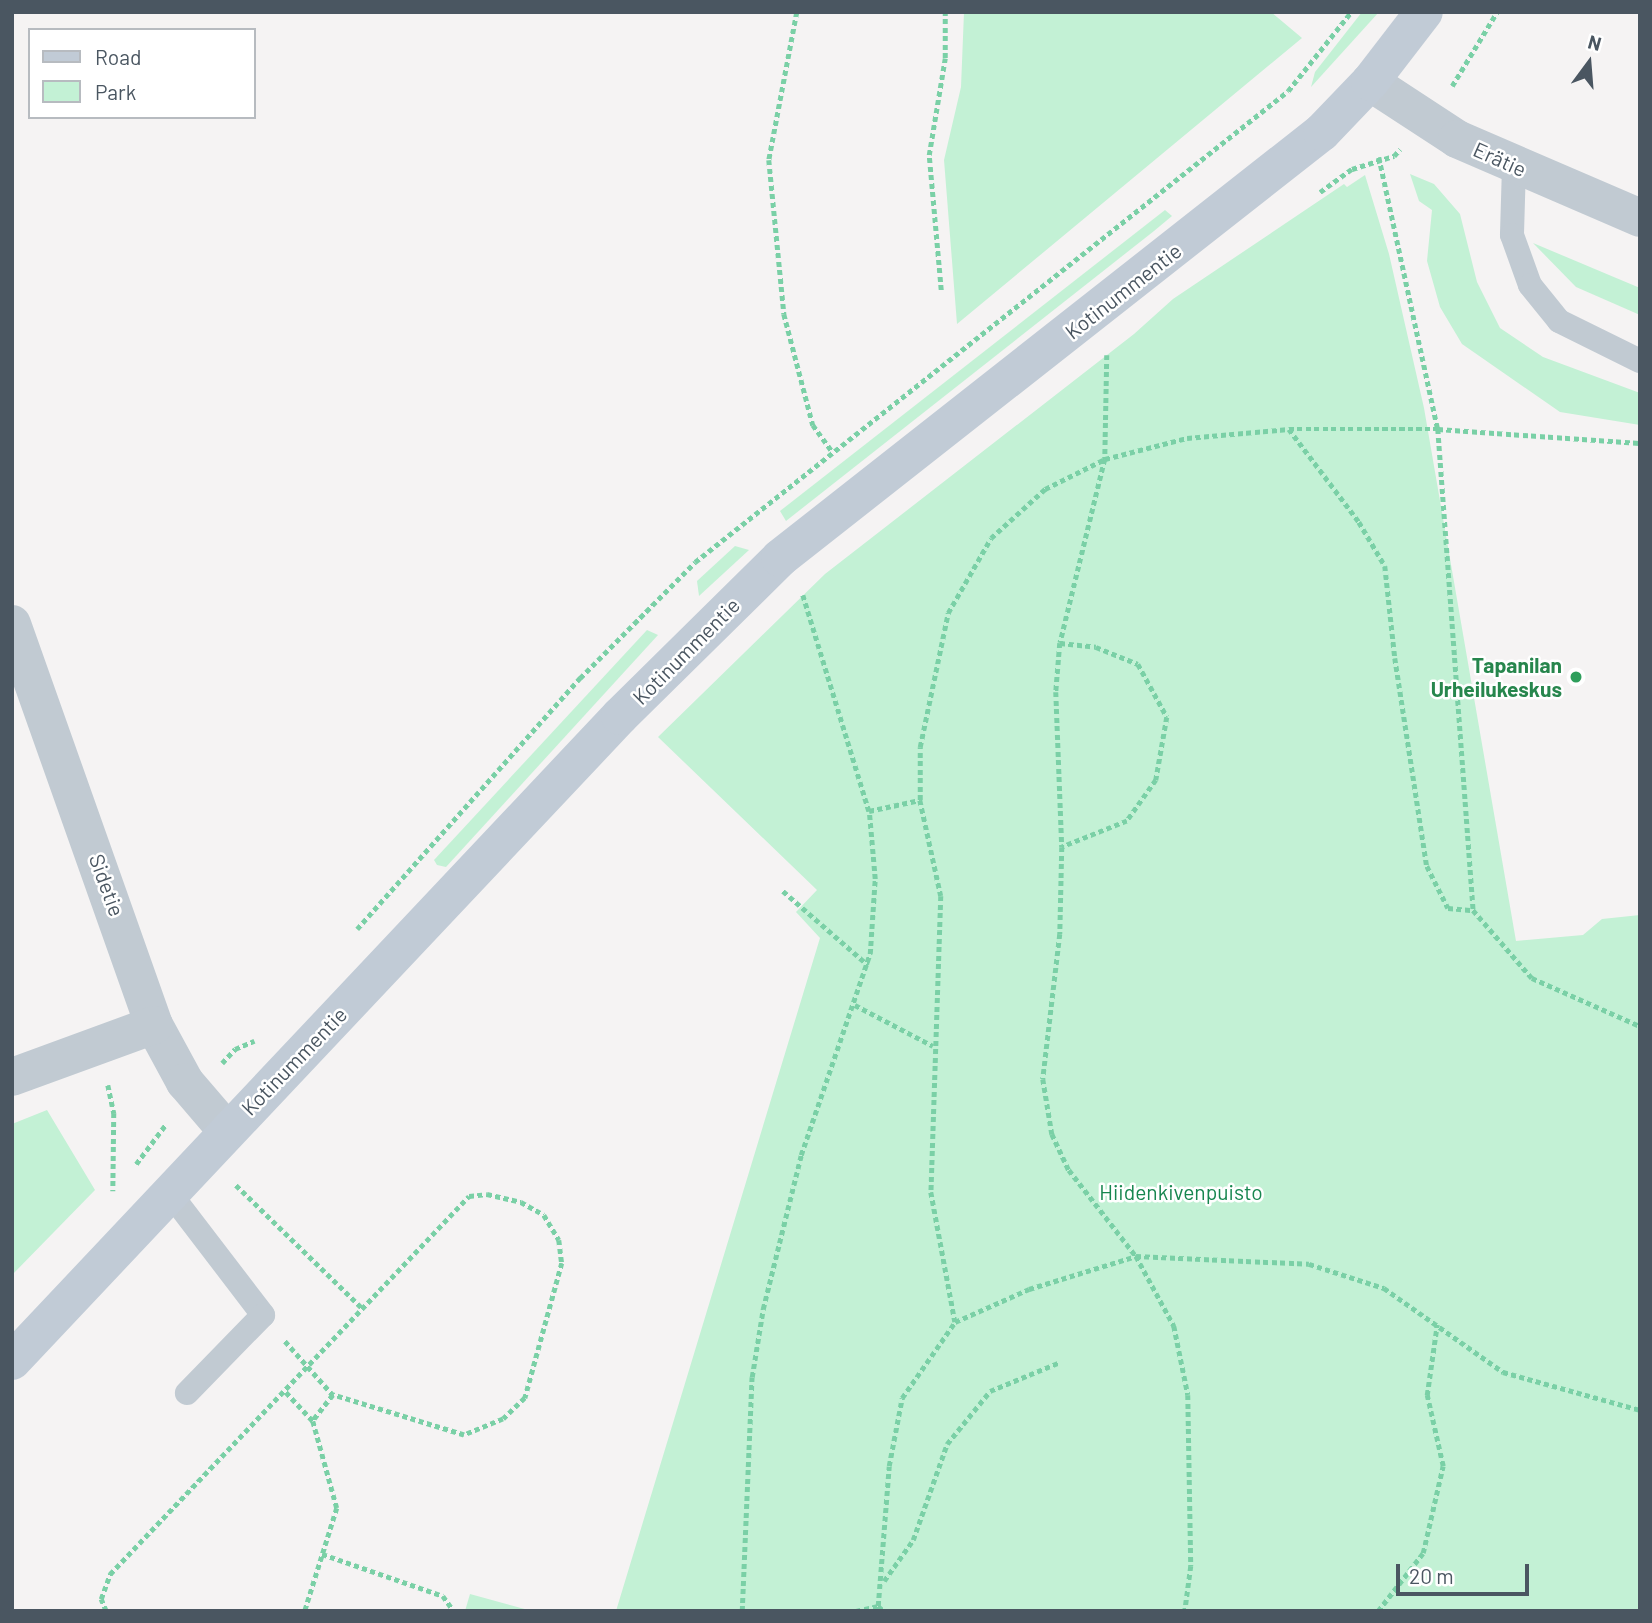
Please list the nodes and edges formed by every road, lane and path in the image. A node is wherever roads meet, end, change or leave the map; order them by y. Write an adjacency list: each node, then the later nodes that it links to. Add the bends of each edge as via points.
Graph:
1 (797, 12): 18 (path, via 769,160 784,314 813,425)
2 (945, 12): 12 (path, via 944,58 929,155)
3 (1350, 12): 6 (path)
4 (1424, 12): 5 (main road, Kotinummentie)
5 (1370, 82): 9 (street, Erätie, via 1425,121); 35 (main road, Kotinummentie, via 1312,141 780,558 620,716)
6 (1288, 91)
7 (1394, 156): 8 (path)
8 (1379, 157): 10 (path); 16 (path)
9 (1514, 166): 11 (street, Erätie); 14 (lane, via 1512,235 1530,285 1559,321)
10 (1352, 169)
11 (1640, 218)
12 (941, 290)
13 (1108, 350): 19 (path)
14 (1640, 361)
15 (1289, 429): 16 (path); 19 (path, via 1187,438); 27 (path, via 1359,522 1385,566 1427,866 1448,908)
16 (1438, 429): 17 (path); 27 (path)
17 (1640, 443)
18 (831, 450)
19 (1105, 459): 22 (path); 23 (path, via 1045,489 991,538 948,612 920,747)
20 (802, 592): 24 (path)
21 (12, 624): 30 (street, Sidetie)
22 (1060, 642): 25 (path, via 1056,692); 25 (path, via 1096,648 1138,664 1167,717 1156,780 1128,821)
23 (920, 800): 24 (path); 32 (path, via 941,896)
24 (869, 811): 28 (path, via 875,879)
25 (1062, 847): 39 (path, via 1060,934 1043,1079 1052,1133 1069,1170)
26 (783, 891): 28 (path)
27 (1473, 910): 31 (path, via 1532,978 1583,1005)
28 (867, 965): 29 (path)
29 (855, 1005): 32 (path); 58 (path, via 801,1155 763,1309 752,1377)
30 (154, 1025): 33 (street); 35 (street, Sidetie, via 185,1082)
31 (1640, 1026)
32 (933, 1046): 42 (path, via 931,1192)
33 (12, 1076)
34 (108, 1084): 38 (path, via 114,1113)
35 (227, 1131): 37 (main road, Kotinummentie)
36 (230, 1179): 40 (path)
37 (169, 1192): 41 (lane); 44 (main road, Kotinummentie)
38 (113, 1194)
39 (1136, 1256): 42 (path, via 1029,1289); 43 (path, via 1309,1264 1384,1288); 61 (path, via 1174,1326 1188,1395 1191,1566)
40 (363, 1309): 46 (path); 49 (path, via 469,1196 487,1194 521,1202 544,1215 559,1240 562,1263 525,1398 503,1419 464,1435)
41 (263, 1315): 46 (path); 47 (lane)
42 (955, 1322): 53 (path, via 902,1398 889,1466)
43 (1437, 1325): 50 (path, via 1503,1372); 62 (path, via 1427,1395 1443,1466 1423,1553)
44 (12, 1361)
45 (1058, 1363): 53 (path, via 989,1391 947,1444 913,1540)
46 (308, 1368): 48 (path); 49 (path)
47 (187, 1392)
48 (286, 1392): 51 (path); 55 (path, via 110,1574 101,1599)
49 (333, 1395): 51 (path)
50 (1640, 1410)
51 (313, 1421): 52 (path, via 337,1508)
52 (322, 1554): 56 (path); 57 (path, via 443,1596)
53 (883, 1582): 54 (path)
54 (878, 1606): 59 (path); 60 (path)
55 (106, 1611)
56 (305, 1611)
57 (454, 1611)
58 (742, 1611)
59 (856, 1611)
60 (884, 1611)
61 (1185, 1611)
62 (1378, 1611)

